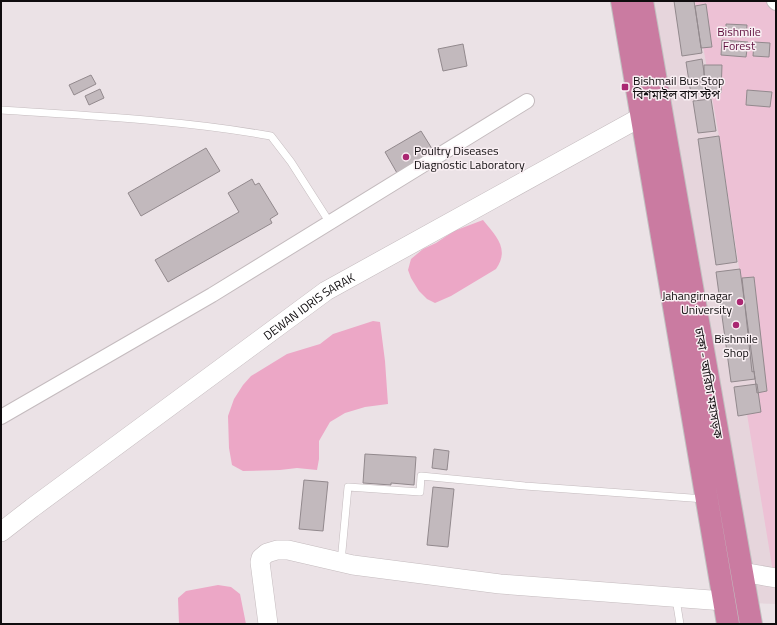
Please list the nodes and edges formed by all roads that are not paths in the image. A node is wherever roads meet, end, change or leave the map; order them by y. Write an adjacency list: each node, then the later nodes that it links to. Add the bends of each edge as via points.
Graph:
1 (622, 1): 7 (highway, ঢাকা - আরিচা মহাসড়ক)
2 (642, 1): 13 (highway, ঢাকা - আরিচা মহাসড়ক)
3 (774, 1): 4 (street)
4 (776, 3)
5 (527, 101): 8 (street)
6 (1, 110): 8 (lane, via 136,119 271,136)
7 (641, 117): 10 (highway, ঢাকা - আরিচা মহাসড়ক); 11 (main road, DEWAN IDRIS SARAK, via 326,291)
8 (330, 223): 9 (street, via 212,295)
9 (1, 417)
10 (707, 499): 12 (lane, via 421,476 420,492 348,487); 16 (highway, ঢাকা - আরিচা মহাসড়ক)
11 (1, 532)
12 (341, 562): 15 (main road, via 500,584); 17 (main road, via 288,550 266,553 260,562)
13 (742, 572): 14 (main road); 20 (highway, ঢাকা - আরিচা মহাসড়ক)
14 (776, 578)
15 (676, 598): 16 (main road); 18 (lane)
16 (724, 602): 19 (highway, ঢাকা - আরিচা মহাসড়ক)
17 (268, 624)
18 (680, 624)
19 (728, 624)
20 (751, 624)

